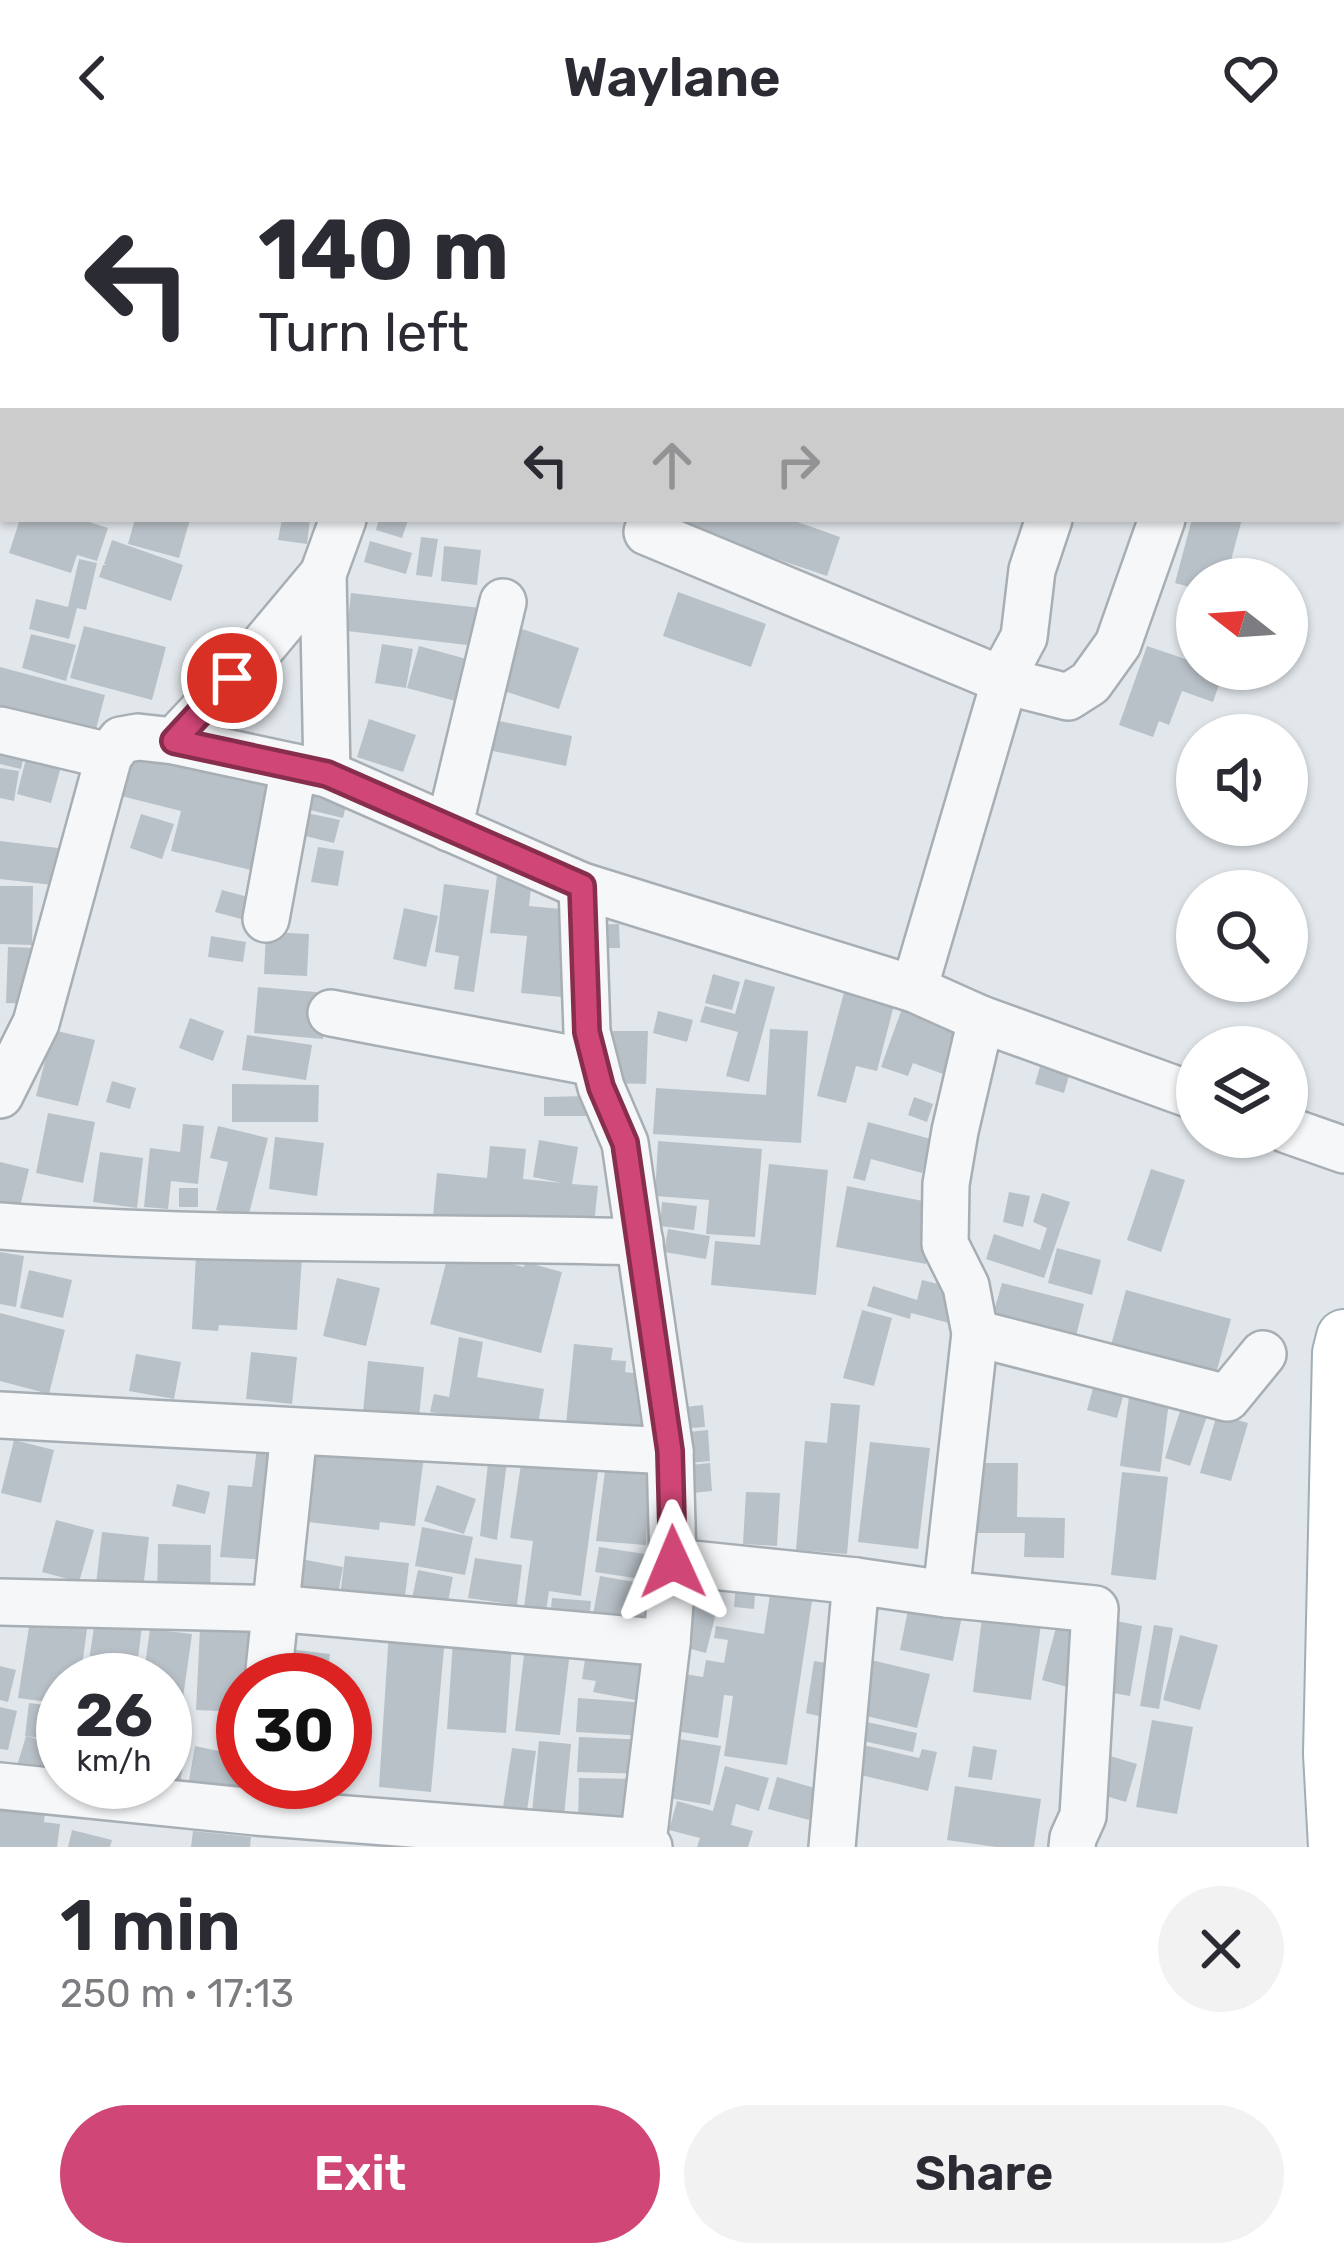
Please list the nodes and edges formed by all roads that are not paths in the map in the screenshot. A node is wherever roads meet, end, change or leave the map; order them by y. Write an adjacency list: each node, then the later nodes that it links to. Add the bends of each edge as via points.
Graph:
1 (342, 522): 5 (street)
2 (1048, 522): 7 (street, via 1024,637)
3 (1161, 522): 7 (street, via 1118,644 1090,683 1068,697)
4 (647, 532): 7 (street)
5 (323, 574): 9 (street); 11 (street)
6 (503, 602): 12 (street)
7 (1005, 681): 15 (street)
8 (0, 730): 10 (street)
9 (174, 741): 10 (street, via 121,740); 11 (street)
10 (109, 756): 18 (street)
11 (310, 770): 12 (street); 14 (street)
12 (449, 828): 13 (street)
13 (582, 886): 15 (street); 19 (street)
14 (266, 919)
15 (914, 989): 17 (street)
16 (332, 1013): 19 (street)
17 (981, 1019): 20 (street); 26 (street, via 946,1184 945,1244 966,1286)
18 (18, 1022): 21 (street)
19 (594, 1063): 25 (street, via 625,1143)
20 (1176, 1089)
21 (0, 1095)
22 (1308, 1137): 23 (street)
23 (1344, 1150)
24 (0, 1226): 25 (street)
25 (640, 1243): 31 (street)
26 (975, 1333): 28 (street, via 1228,1399); 35 (street)
27 (1344, 1337): 32 (main road)
28 (1263, 1354)
29 (0, 1415): 30 (street)
30 (294, 1432): 31 (street); 37 (street)
31 (670, 1451): 33 (street)
32 (1341, 1471): 47 (main road, via 1331,1754)
33 (673, 1562): 34 (street); 38 (street)
34 (856, 1581): 35 (street); 45 (street)
35 (946, 1594): 46 (street, via 1095,1610 1083,1816)
36 (0, 1602): 37 (street)
37 (275, 1609): 38 (street); 39 (street)
38 (667, 1643): 44 (street)
39 (271, 1653)
40 (0, 1786): 41 (street)
41 (216, 1795)
42 (333, 1809): 43 (street)
43 (527, 1840): 44 (street)
44 (646, 1845)
45 (832, 1847)
46 (1072, 1847)
47 (1336, 1847)

